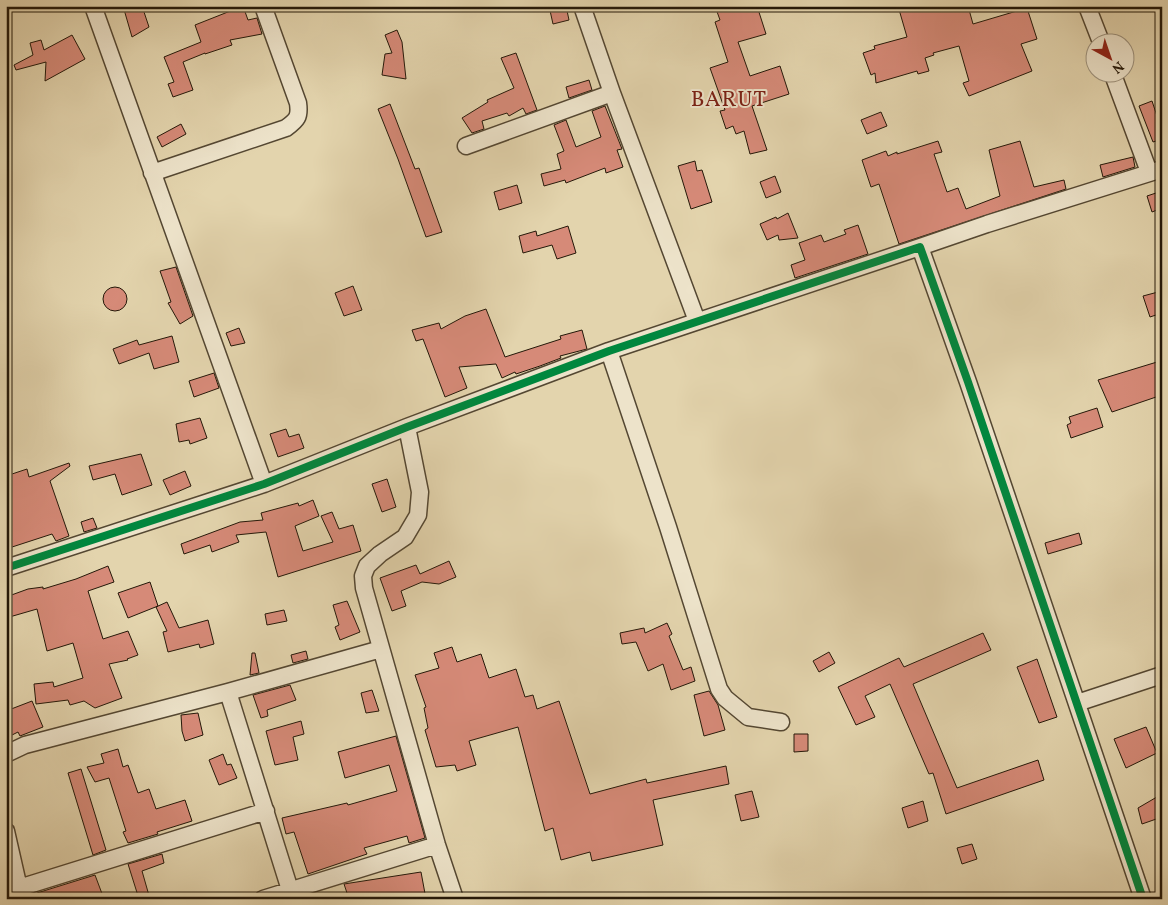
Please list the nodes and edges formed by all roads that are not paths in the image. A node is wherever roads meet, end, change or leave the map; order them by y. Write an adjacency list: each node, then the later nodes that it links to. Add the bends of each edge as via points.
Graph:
1 (93, 6): 10 (street)
2 (263, 6): 10 (street, via 298,103 300,114 297,120 286,128)
3 (582, 6): 7 (street)
4 (1087, 6): 5 (street)
5 (1097, 32)
6 (1116, 82): 9 (street)
7 (612, 93): 8 (street); 12 (street)
8 (466, 146)
9 (1156, 170): 11 (street)
10 (152, 173): 15 (street)
11 (920, 248): 12 (street); 20 (street)
12 (697, 321): 13 (street)
13 (609, 351): 14 (street); 21 (street, via 719,689 748,717)
14 (406, 427): 15 (street); 17 (street, via 420,492 418,514 405,537 367,566 363,576)
15 (264, 484): 16 (street)
16 (6, 568)
17 (381, 649): 19 (street); 25 (street)
18 (1162, 674): 20 (street)
19 (228, 692): 22 (street, via 24,745); 23 (street)
20 (1077, 702): 30 (street)
21 (781, 722)
22 (6, 754)
23 (266, 811): 26 (street); 27 (street)
24 (6, 831): 27 (street)
25 (437, 845): 26 (street); 29 (street)
26 (290, 890): 28 (street)
27 (20, 893)
28 (263, 899)
29 (455, 899)
30 (1143, 899)

